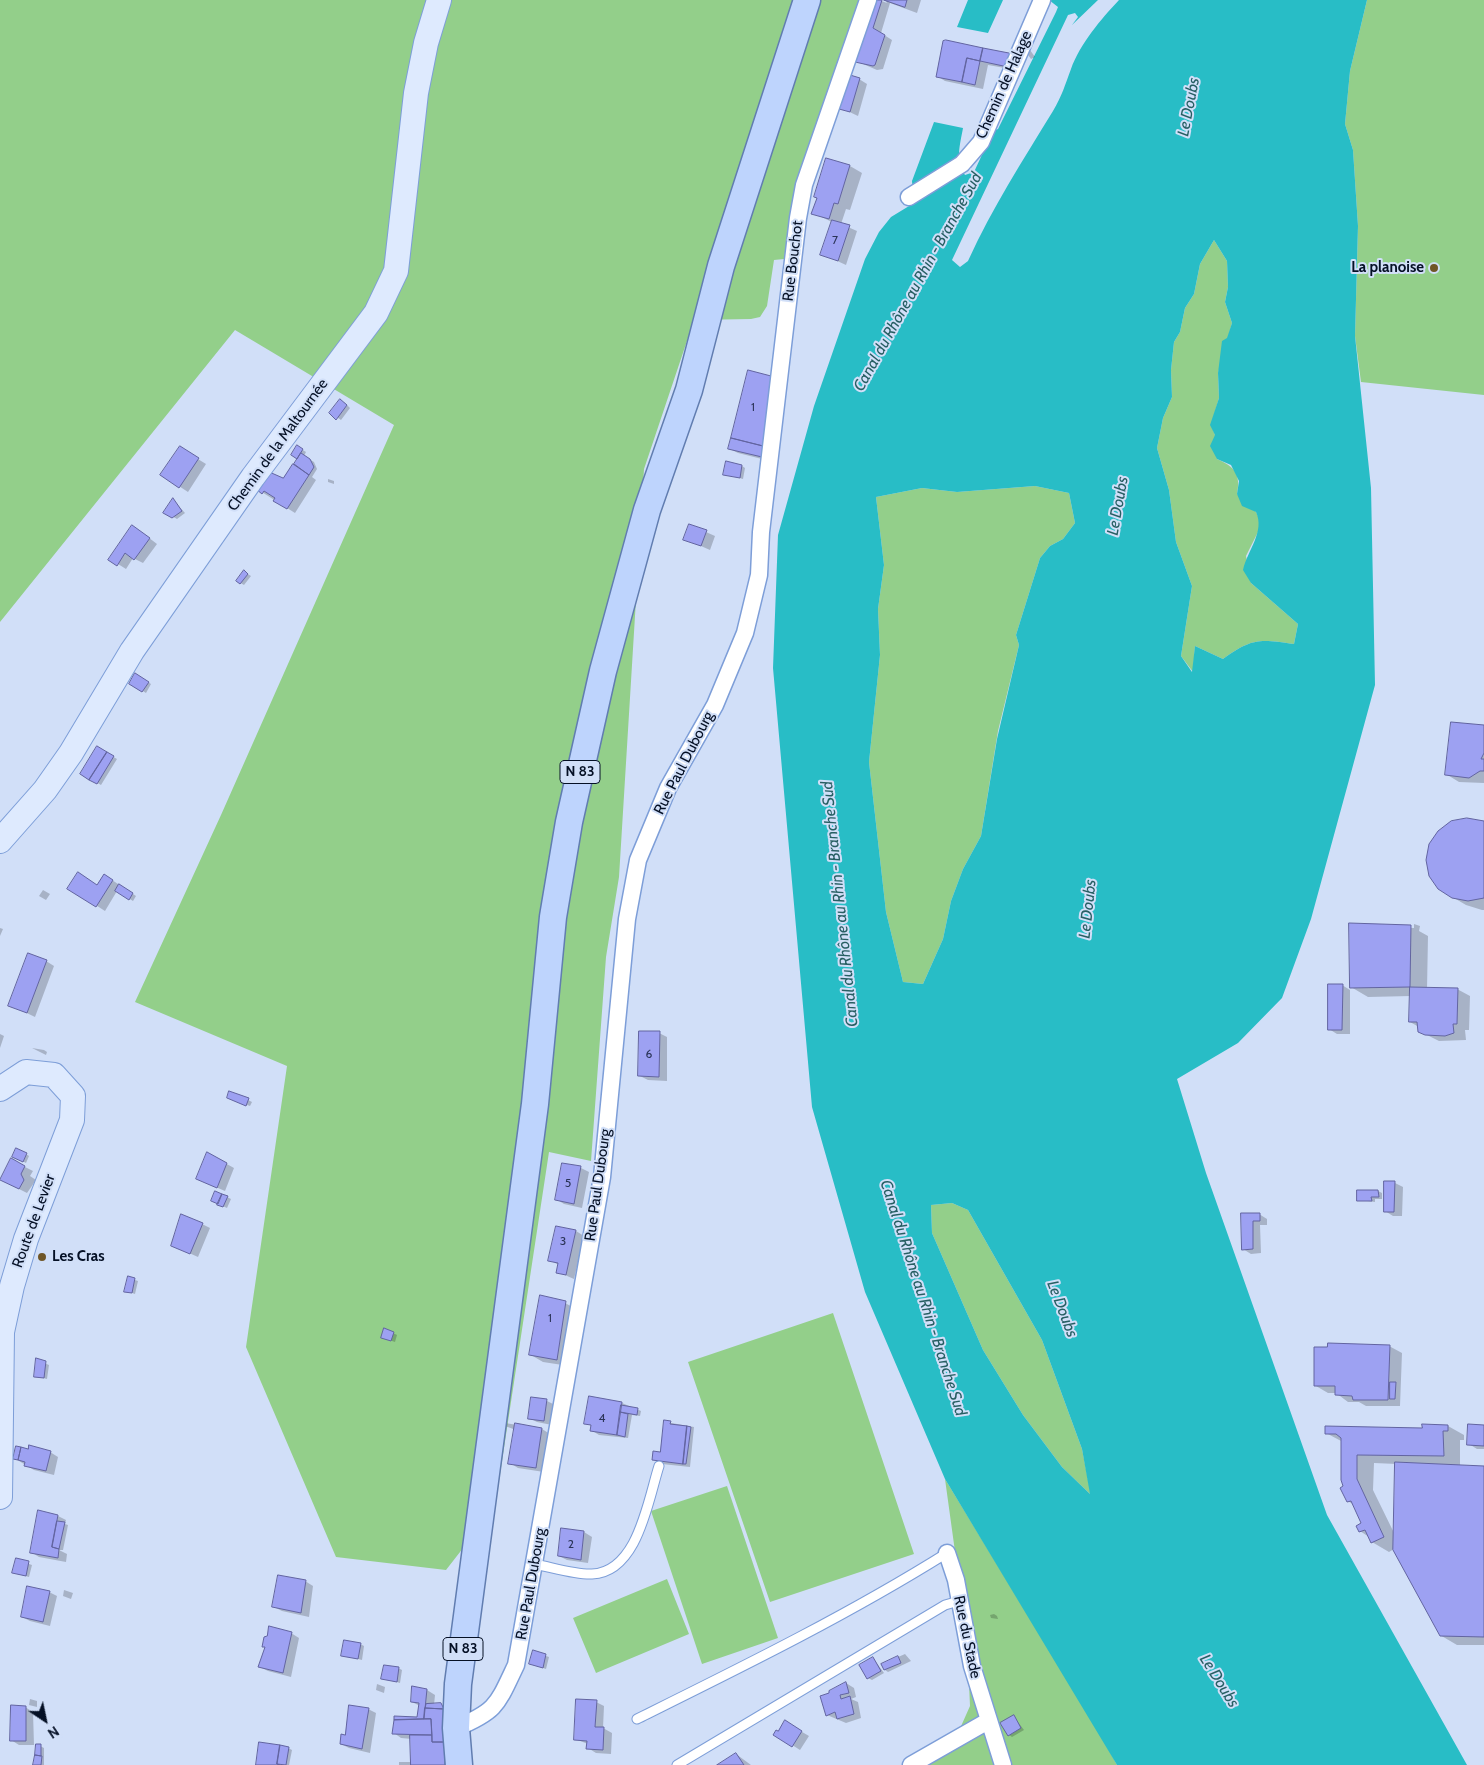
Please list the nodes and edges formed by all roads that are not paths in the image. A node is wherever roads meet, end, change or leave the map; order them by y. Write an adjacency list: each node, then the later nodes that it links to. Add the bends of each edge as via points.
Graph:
1 (439, 0): 7 (street, Chemin de la Maltournée, via 416,93 396,271 376,314 242,493 132,651 72,753)
2 (806, 0): 16 (main road, N 83, via 721,266 689,390 647,510 603,671 560,862 535,1104 458,1684)
3 (868, 0): 6 (street, Rue Bouchot, via 804,185 761,532 759,575)
4 (1042, 0): 5 (street, Chemin de Halage, via 981,142 962,164)
5 (909, 197)
6 (745, 633): 12 (street, Rue Paul Dubourg, via 715,705 668,788 638,860 628,919 602,1177)
7 (0, 841)
8 (0, 1089): 10 (street, Route de Levier, via 26,1072 54,1075 73,1096 72,1120 26,1239 2,1332)
9 (659, 1466): 12 (lane, via 634,1544 617,1564 592,1574)
10 (0, 1497)
11 (948, 1553): 13 (street, Rue du Stade); 14 (lane, via 768,1654)
12 (534, 1564): 16 (street, Rue Paul Dubourg, via 516,1665 499,1700 484,1716)
13 (958, 1601): 15 (street, Rue du Stade); 18 (lane)
14 (637, 1719)
15 (988, 1721): 19 (street); 20 (street, Rue du Stade)
16 (456, 1728): 17 (main road, N 83)
17 (459, 1765)
18 (677, 1765)
19 (911, 1765)
20 (1003, 1765)

